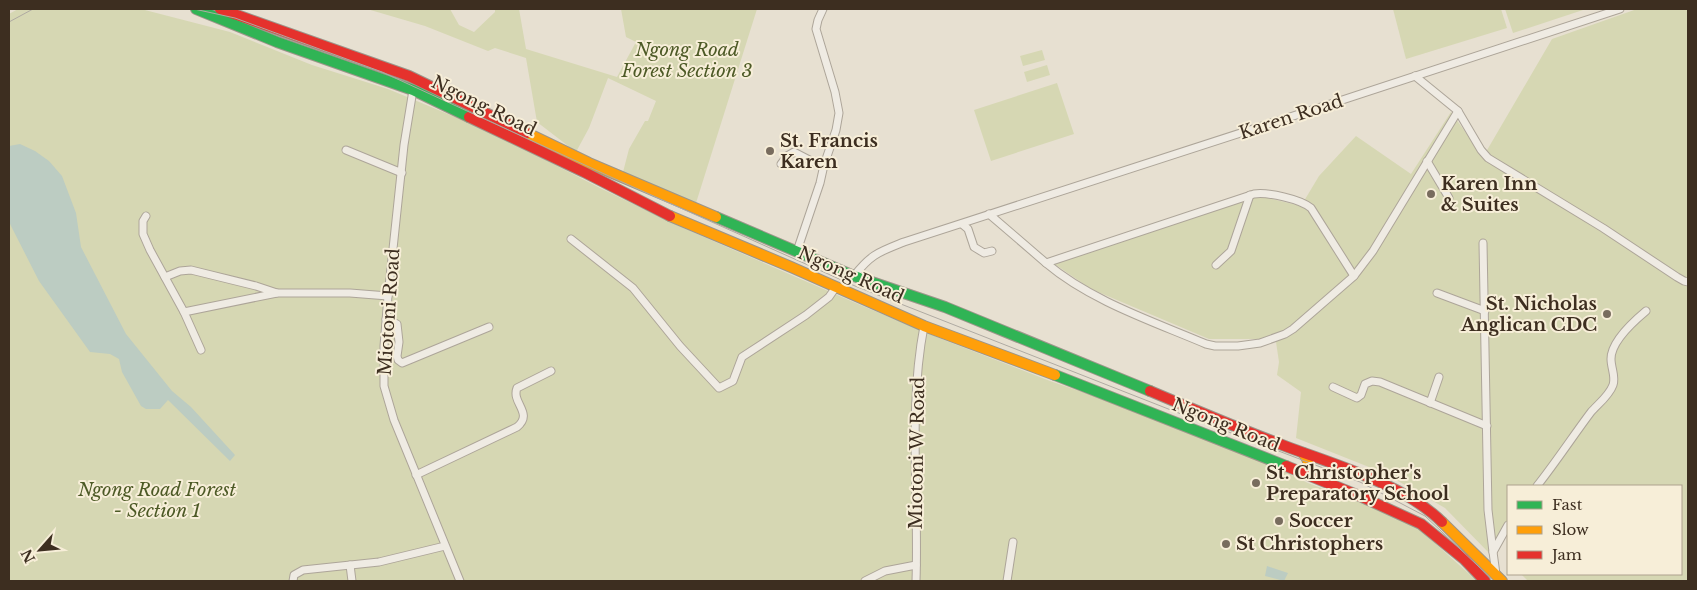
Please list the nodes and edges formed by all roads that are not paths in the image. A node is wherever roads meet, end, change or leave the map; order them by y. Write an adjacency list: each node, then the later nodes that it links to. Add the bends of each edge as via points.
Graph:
1 (196, 9): 6 (main road, Ngong Road, via 285,45)
2 (220, 9): 15 (main road, Ngong Road, via 409,76 590,163)
3 (823, 9): 11 (street, via 816,29 840,113)
4 (1620, 9): 5 (street, Karen Road)
5 (1415, 76): 7 (street); 16 (street, Karen Road)
6 (413, 90): 12 (street, Miotoni Road); 19 (main road, Ngong Road, via 584,172 655,210)
7 (1458, 111): 9 (street); 29 (street, via 1488,158)
8 (346, 150): 12 (street)
9 (1427, 161): 14 (street); 27 (street)
10 (781, 164): 11 (street, via 794,152)
11 (823, 167): 22 (street)
12 (402, 173): 33 (street, Miotoni Road)
13 (1250, 195): 24 (street); 25 (street, via 1231,250); 27 (street, via 1268,194 1307,205 1318,216)
14 (1449, 198)
15 (701, 211): 19 (main road, via 694,222); 22 (main road, Ngong Road)
16 (989, 214): 18 (street, Karen Road); 24 (street)
17 (146, 216): 28 (street, via 143,234)
18 (962, 224): 23 (street, via 968,229 972,244 977,249 984,253); 26 (street, Karen Road, via 877,252)
19 (698, 228): 30 (main road, Ngong Road)
20 (571, 239): 30 (street, via 633,288 719,388 733,381 742,357 806,315)
21 (1483, 243): 34 (street)
22 (797, 251): 26 (main road, Ngong Road)
23 (992, 251)
24 (1046, 263): 27 (street, via 1092,295 1215,346 1260,344 1285,334)
25 (1216, 265)
26 (854, 276): 46 (main road, Ngong Road, via 945,308)
27 (1354, 276)
28 (165, 278): 31 (street, via 191,270); 36 (street)
29 (1688, 282)
30 (836, 287): 38 (main road, Ngong Road)
31 (277, 293): 33 (street); 36 (street)
32 (1437, 293): 34 (street)
33 (388, 296): 37 (street, Miotoni Road)
34 (1485, 311): 45 (street)
35 (1646, 311): 50 (street, via 1629,326 1613,349 1614,384)
36 (184, 312): 40 (street)
37 (386, 319): 39 (street, via 397,324 397,356 402,363); 49 (street, Miotoni Road, via 384,386)
38 (924, 326): 48 (main road, Ngong Road, via 1096,390); 57 (street, Miotoni W Road, via 919,351 915,423)
39 (489, 327)
40 (201, 350)
41 (551, 370): 49 (street, via 517,388 524,415 517,427)
42 (1439, 377): 44 (street)
43 (1333, 387): 44 (street, via 1357,398 1365,384 1380,382)
44 (1430, 403): 45 (street)
45 (1487, 426): 55 (street, via 1488,510)
46 (1303, 453): 47 (main road, Ngong Road); 48 (main road, via 1309,465)
47 (1347, 470): 51 (main road, via 1334,474 1335,486); 59 (main road, Ngong Road, via 1413,499 1434,514)
48 (1300, 473): 51 (main road, Ngong Road)
49 (416, 475): 54 (street, Miotoni Road)
50 (1538, 485)
51 (1342, 490): 58 (main road, Ngong Road, via 1420,524 1451,548)
52 (1507, 526): 55 (street)
53 (1013, 542): 65 (street)
54 (445, 546): 56 (street, via 387,561); 62 (street, Miotoni Road)
55 (1493, 552): 59 (street)
56 (350, 565): 60 (street, via 303,570 294,575); 61 (street)
57 (916, 565): 63 (street, via 885,571); 64 (street, Miotoni W Road)
58 (1474, 576): 66 (main road, Ngong Road)
59 (1499, 578)
60 (293, 581)
61 (352, 581)
62 (460, 581)
63 (865, 581)
64 (916, 581)
65 (1007, 581)
66 (1484, 581)

